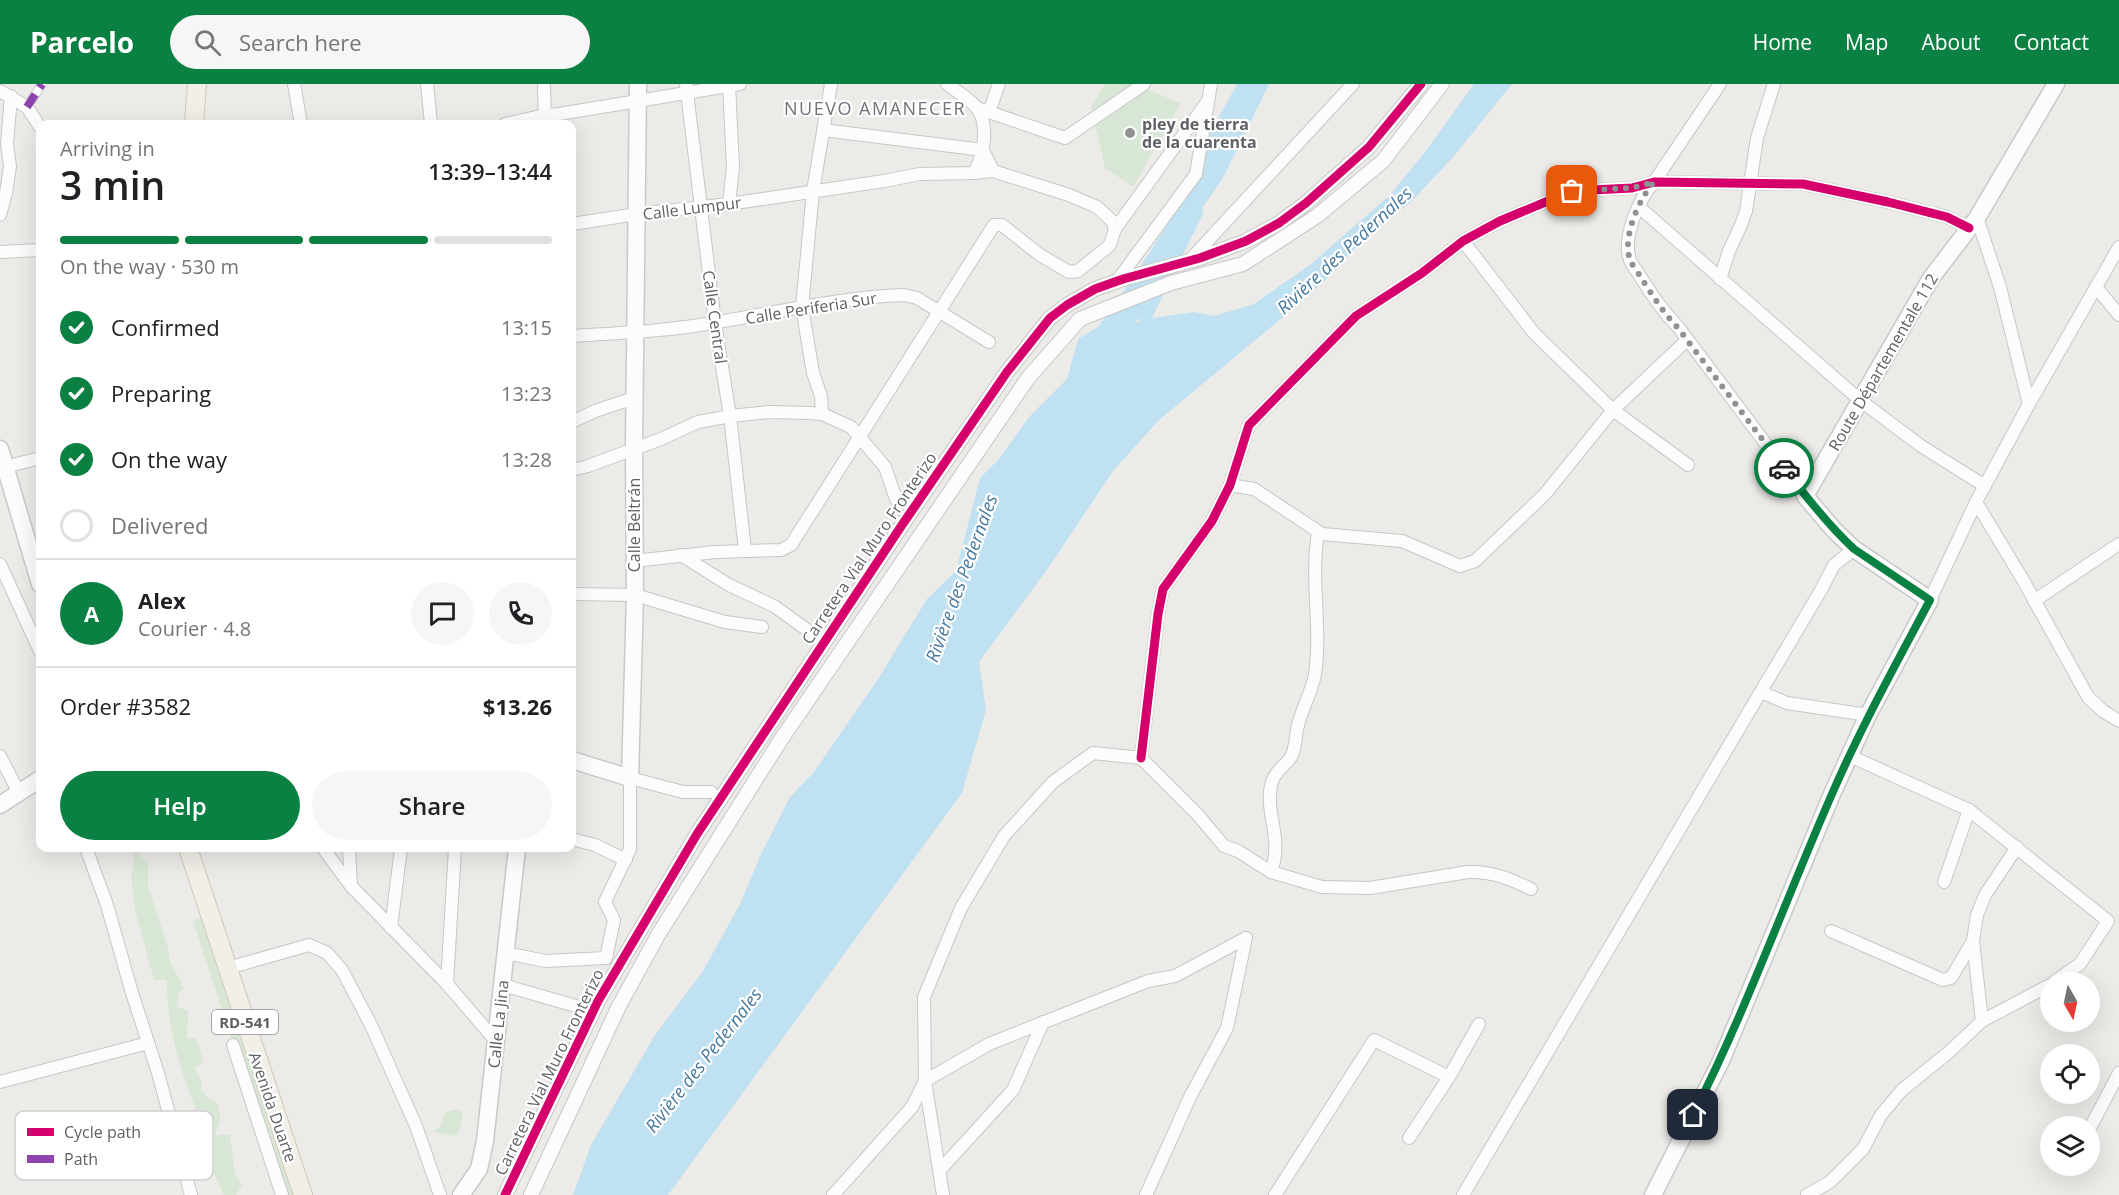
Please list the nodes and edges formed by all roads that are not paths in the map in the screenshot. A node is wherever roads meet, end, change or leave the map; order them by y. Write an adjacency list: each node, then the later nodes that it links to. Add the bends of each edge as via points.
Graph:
1 (42, 84): 22 (street)
2 (197, 84): 24 (main road)
3 (294, 84): 25 (street)
4 (426, 84): 26 (street)
5 (544, 84): 27 (street)
6 (733, 84): 19 (street); 36 (street)
7 (831, 84): 29 (street)
8 (947, 84): 23 (street)
9 (999, 84): 23 (street)
10 (1144, 84): 23 (street, via 1065,138)
11 (1211, 84): 50 (street, via 1196,174)
12 (1219, 84): 43 (street)
13 (1353, 84): 48 (street)
14 (1421, 84): 48 (street, Carretera Vial Muro Fronterizo, via 1369,147 1306,203 1246,241)
15 (1442, 84): 152 (street, Carretera Vial Muro Fronterizo, via 1383,160 1317,216 1243,264 1171,283 1080,319 1028,378 780,741 658,935 619,1006)
16 (1720, 84): 33 (street)
17 (1774, 84): 34 (street, via 1757,138)
18 (2050, 86): 41 (main road, Route Départementale 112)
19 (686, 88): 20 (street); 38 (street, Calle Central)
20 (639, 92): 27 (street); 39 (main road, Calle Beltrán)
21 (5, 94): 22 (street); 40 (street, via 10,166)
22 (27, 106): 28 (street)
23 (983, 110): 30 (street)
24 (194, 120)
25 (300, 120)
26 (430, 120)
27 (545, 120)
28 (36, 121)
29 (823, 130): 30 (street); 35 (street)
30 (983, 150): 31 (street); 32 (street)
31 (993, 171): 32 (street, Calle Lumpur); 43 (street, via 1097,207)
32 (974, 173): 35 (street, Calle Lumpur, via 920,174)
33 (1654, 182): 34 (street); 37 (street); 44 (street, via 1632,188 1572,191)
34 (1751, 183): 41 (street, via 1803,184); 49 (street, via 1741,225)
35 (813, 191): 36 (street, Calle Lumpur); 52 (street)
36 (729, 204): 38 (street, Calle Lumpur)
37 (1639, 207): 49 (street); 58 (street, via 1628,242 1630,259 1660,308)
38 (701, 208): 39 (street, Calle Lumpur); 55 (street, Calle Central)
39 (637, 214): 42 (street, Calle Lumpur); 56 (main road, Calle Beltrán)
40 (0, 215)
41 (1973, 223): 61 (main road, Route Départementale 112, via 1931,278); 62 (street, via 2000,287)
42 (576, 224)
43 (1115, 229): 53 (street, via 1110,245 1078,271 1069,272 1002,225 994,225)
44 (1463, 241): 63 (street, via 1534,333); 74 (street, via 1356,315 1249,424)
45 (2119, 247): 51 (street)
46 (36, 250): 47 (street)
47 (0, 252)
48 (1189, 261): 50 (street, Carretera Vial Muro Fronterizo)
49 (1720, 279): 61 (street)
50 (1116, 282): 93 (street, Carretera Vial Muro Fronterizo, via 1095,289 1050,318 1007,372)
51 (2096, 287): 54 (street); 62 (street)
52 (802, 307): 53 (street, Calle Periferia Sur, via 904,295 917,297); 55 (street, Calle Periferia Sur); 64 (street)
53 (941, 311): 59 (street, Calle Periferia Sur); 67 (street)
54 (2119, 315)
55 (715, 323): 56 (street, Calle Periferia Sur); 65 (street, Calle Central)
56 (635, 332): 57 (street, Calle Periferia Sur); 60 (main road, Calle Beltrán)
57 (576, 336)
58 (1688, 340): 63 (street); 76 (street)
59 (989, 342)
60 (634, 398): 66 (street); 68 (main road, Calle Beltrán)
61 (1861, 401): 75 (street, via 1921,446); 76 (main road, Route Départementale 112)
62 (2029, 404): 75 (street)
63 (1613, 410): 71 (street); 79 (street, via 1545,494 1468,564 1460,566 1402,542)
64 (822, 414): 65 (street, via 769,412); 67 (street, via 846,424)
65 (730, 416): 68 (street, via 698,422); 82 (street, Calle Central)
66 (576, 420)
67 (859, 439): 77 (street, via 885,467); 82 (street, via 791,545 781,550)
68 (634, 448): 73 (street); 84 (main road, Calle Beltrán)
69 (0, 449): 72 (main road)
70 (36, 459): 72 (street)
71 (1688, 465)
72 (5, 467): 86 (main road)
73 (576, 469)
74 (1230, 485): 79 (street, via 1254,489); 99 (street, via 1212,521 1163,589)
75 (1985, 486): 78 (street)
76 (1805, 496): 81 (main road)
77 (896, 499)
78 (1976, 502): 89 (street); 90 (street)
79 (1318, 533): 117 (street, via 1314,556 1318,642 1315,677 1300,715 1295,748 1271,783 1276,843)
80 (2119, 544): 90 (street)
81 (1854, 549): 89 (main road); 94 (street, via 1834,565)
82 (745, 550): 83 (street)
83 (681, 555): 84 (street); 93 (street, via 729,585 774,606)
84 (634, 561): 88 (main road, Calle Beltrán)
85 (0, 564): 92 (street)
86 (36, 571)
87 (576, 594): 88 (street)
88 (635, 596): 91 (street, via 725,622); 101 (main road, Calle Beltrán)
89 (1930, 600): 95 (main road)
90 (2034, 601): 96 (street, via 2088,697)
91 (762, 627)
92 (36, 642)
93 (824, 642): 130 (street, Carretera Vial Muro Fronterizo, via 697,834)
94 (1761, 692): 95 (street, via 1787,703); 157 (street)
95 (1868, 715): 98 (main road)
96 (2119, 721)
97 (0, 756): 104 (street)
98 (1850, 756): 106 (street); 158 (main road, via 1721,1061)
99 (1141, 758): 117 (street, via 1224,846); 139 (street, via 1093,753 1053,782 1004,836 961,908 924,997)
100 (576, 761): 101 (main road)
101 (630, 778): 103 (street, via 683,792); 116 (street, Calle Beltrán, via 630,849)
102 (36, 782): 104 (main road)
103 (711, 792)
104 (19, 793): 105 (main road)
105 (0, 805)
106 (1969, 810): 108 (street); 118 (street)
107 (576, 840): 116 (street)
108 (2017, 847): 123 (street, via 1984,895); 126 (street, via 2108,921 2080,964)
109 (87, 852): 135 (street)
110 (189, 852): 125 (main road, Avenida Duarte / RD-541)
111 (326, 852): 119 (street)
112 (349, 852): 119 (street)
113 (400, 852): 121 (street)
114 (455, 852): 127 (street)
115 (517, 852): 124 (main road, Calle La Jina)
116 (626, 860): 124 (street, Calle Beltrán, via 605,902 614,920 606,958 545,961)
117 (1270, 872): 120 (street, via 1322,887 1370,888 1484,871)
118 (1944, 882)
119 (351, 886): 121 (street)
120 (1531, 889)
121 (391, 928): 127 (street)
122 (1831, 931): 123 (street, via 1943,980 1951,978)
123 (1973, 941): 131 (street)
124 (506, 953): 128 (main road, Calle La Jina)
125 (228, 968): 148 (main road, Avenida Duarte / RD-541); 149 (street, via 309,945 327,953 342,970 371,1025 416,1126)
126 (2068, 972)
127 (447, 984): 134 (street)
128 (503, 986): 130 (street); 134 (main road, Calle La Jina)
129 (2040, 990): 131 (street)
130 (593, 1011): 151 (street, Carretera Vial Muro Fronterizo)
131 (1982, 1021): 159 (street, via 1902,1090 1881,1115 1863,1149 1830,1182)
132 (1043, 1022): 139 (street, via 988,1044); 144 (street, via 1013,1090); 155 (street, via 1148,981 1175,976 1246,938 1227,1028 1190,1097)
133 (1479, 1024): 138 (street)
134 (496, 1041): 150 (main road, Calle La Jina, via 485,1141 478,1169)
135 (148, 1043): 140 (street); 141 (street)
136 (233, 1045): 147 (street)
137 (2119, 1073): 142 (street)
138 (1449, 1077): 143 (street); 156 (street, via 1374,1040)
139 (925, 1081): 144 (street); 153 (street, via 912,1107)
140 (0, 1082)
141 (167, 1111)
142 (2096, 1116)
143 (1409, 1138)
144 (940, 1170): 154 (street)
145 (187, 1180): 146 (street)
146 (191, 1195)
147 (282, 1195)
148 (303, 1195)
149 (441, 1195)
150 (461, 1195)
151 (505, 1195)
152 (531, 1195)
153 (833, 1195)
154 (943, 1195)
155 (1146, 1195)
156 (1275, 1195)
157 (1463, 1195)
158 (1653, 1195)
159 (1807, 1195)

